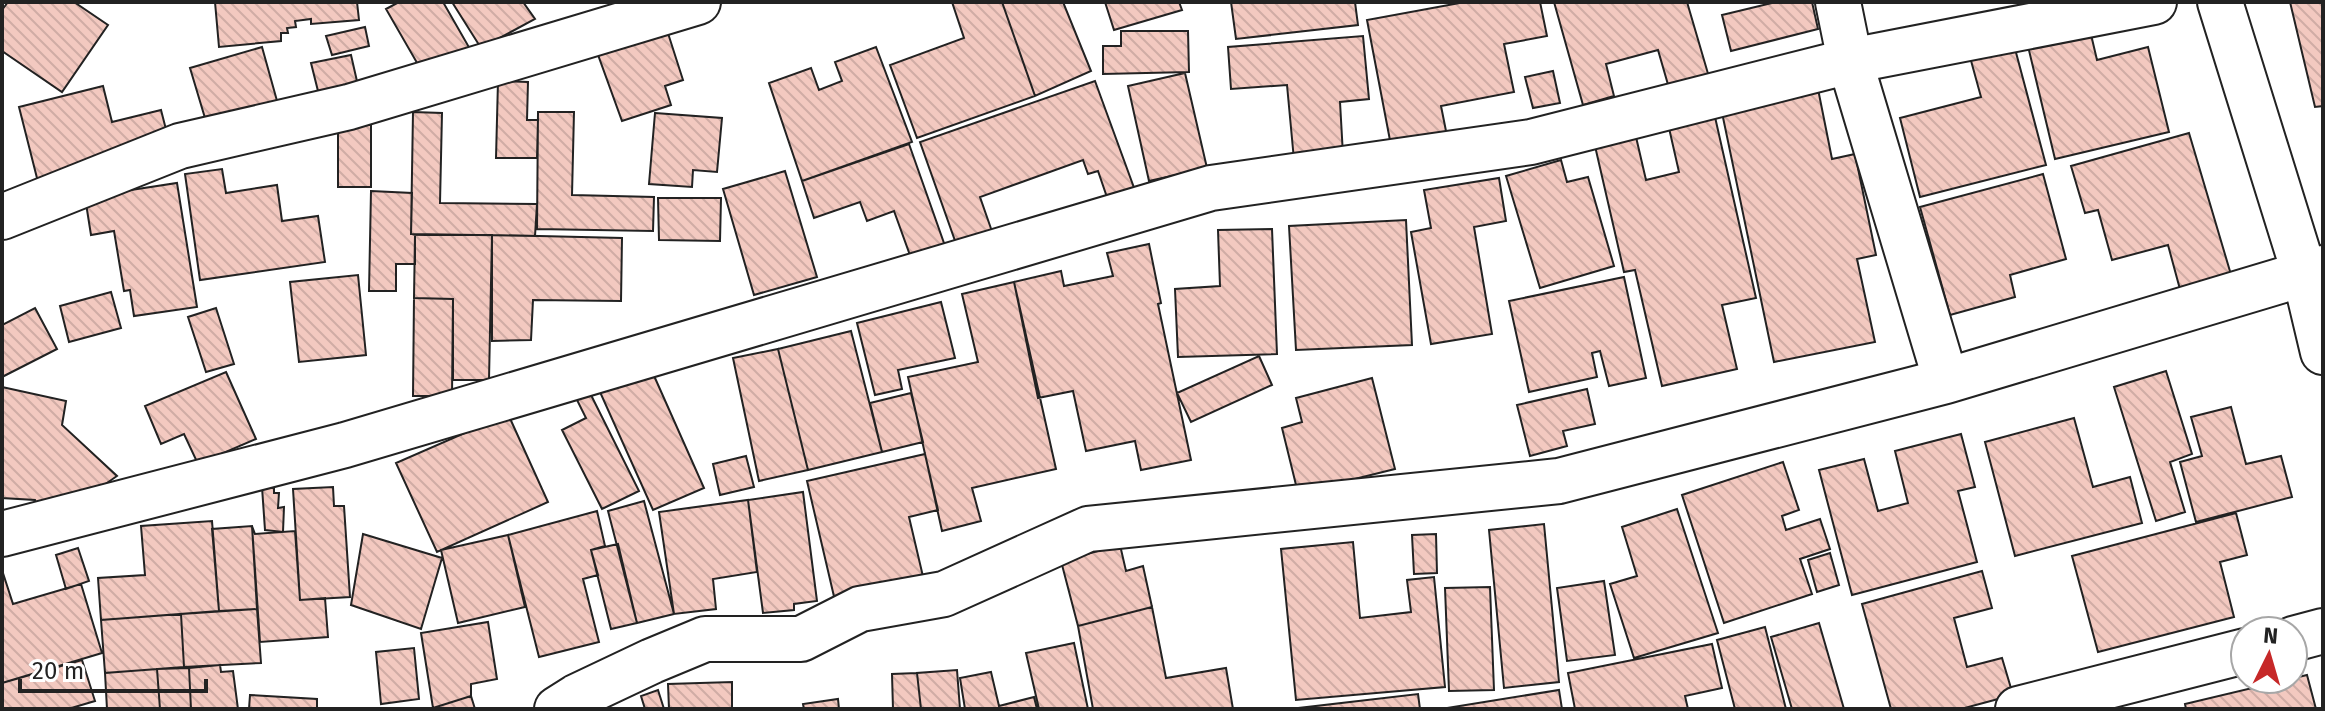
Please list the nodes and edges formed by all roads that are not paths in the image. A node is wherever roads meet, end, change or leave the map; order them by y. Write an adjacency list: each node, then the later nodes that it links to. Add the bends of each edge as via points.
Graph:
1 (698, 2): 6 (street, via 349,107 180,146)
2 (1838, 2): 5 (street)
3 (2154, 2): 5 (street)
4 (2220, 2): 7 (street)
5 (1850, 61): 9 (street); 10 (street, via 1531,142 1211,188 345,445)
6 (2, 217)
7 (2314, 270): 8 (street); 9 (street)
8 (2323, 352)
9 (1946, 381): 12 (street, via 1559,481 1088,529 944,594 860,609 801,639 705,639)
10 (2, 534)
11 (2229, 655): 13 (street)
12 (557, 709)
13 (2018, 709)

